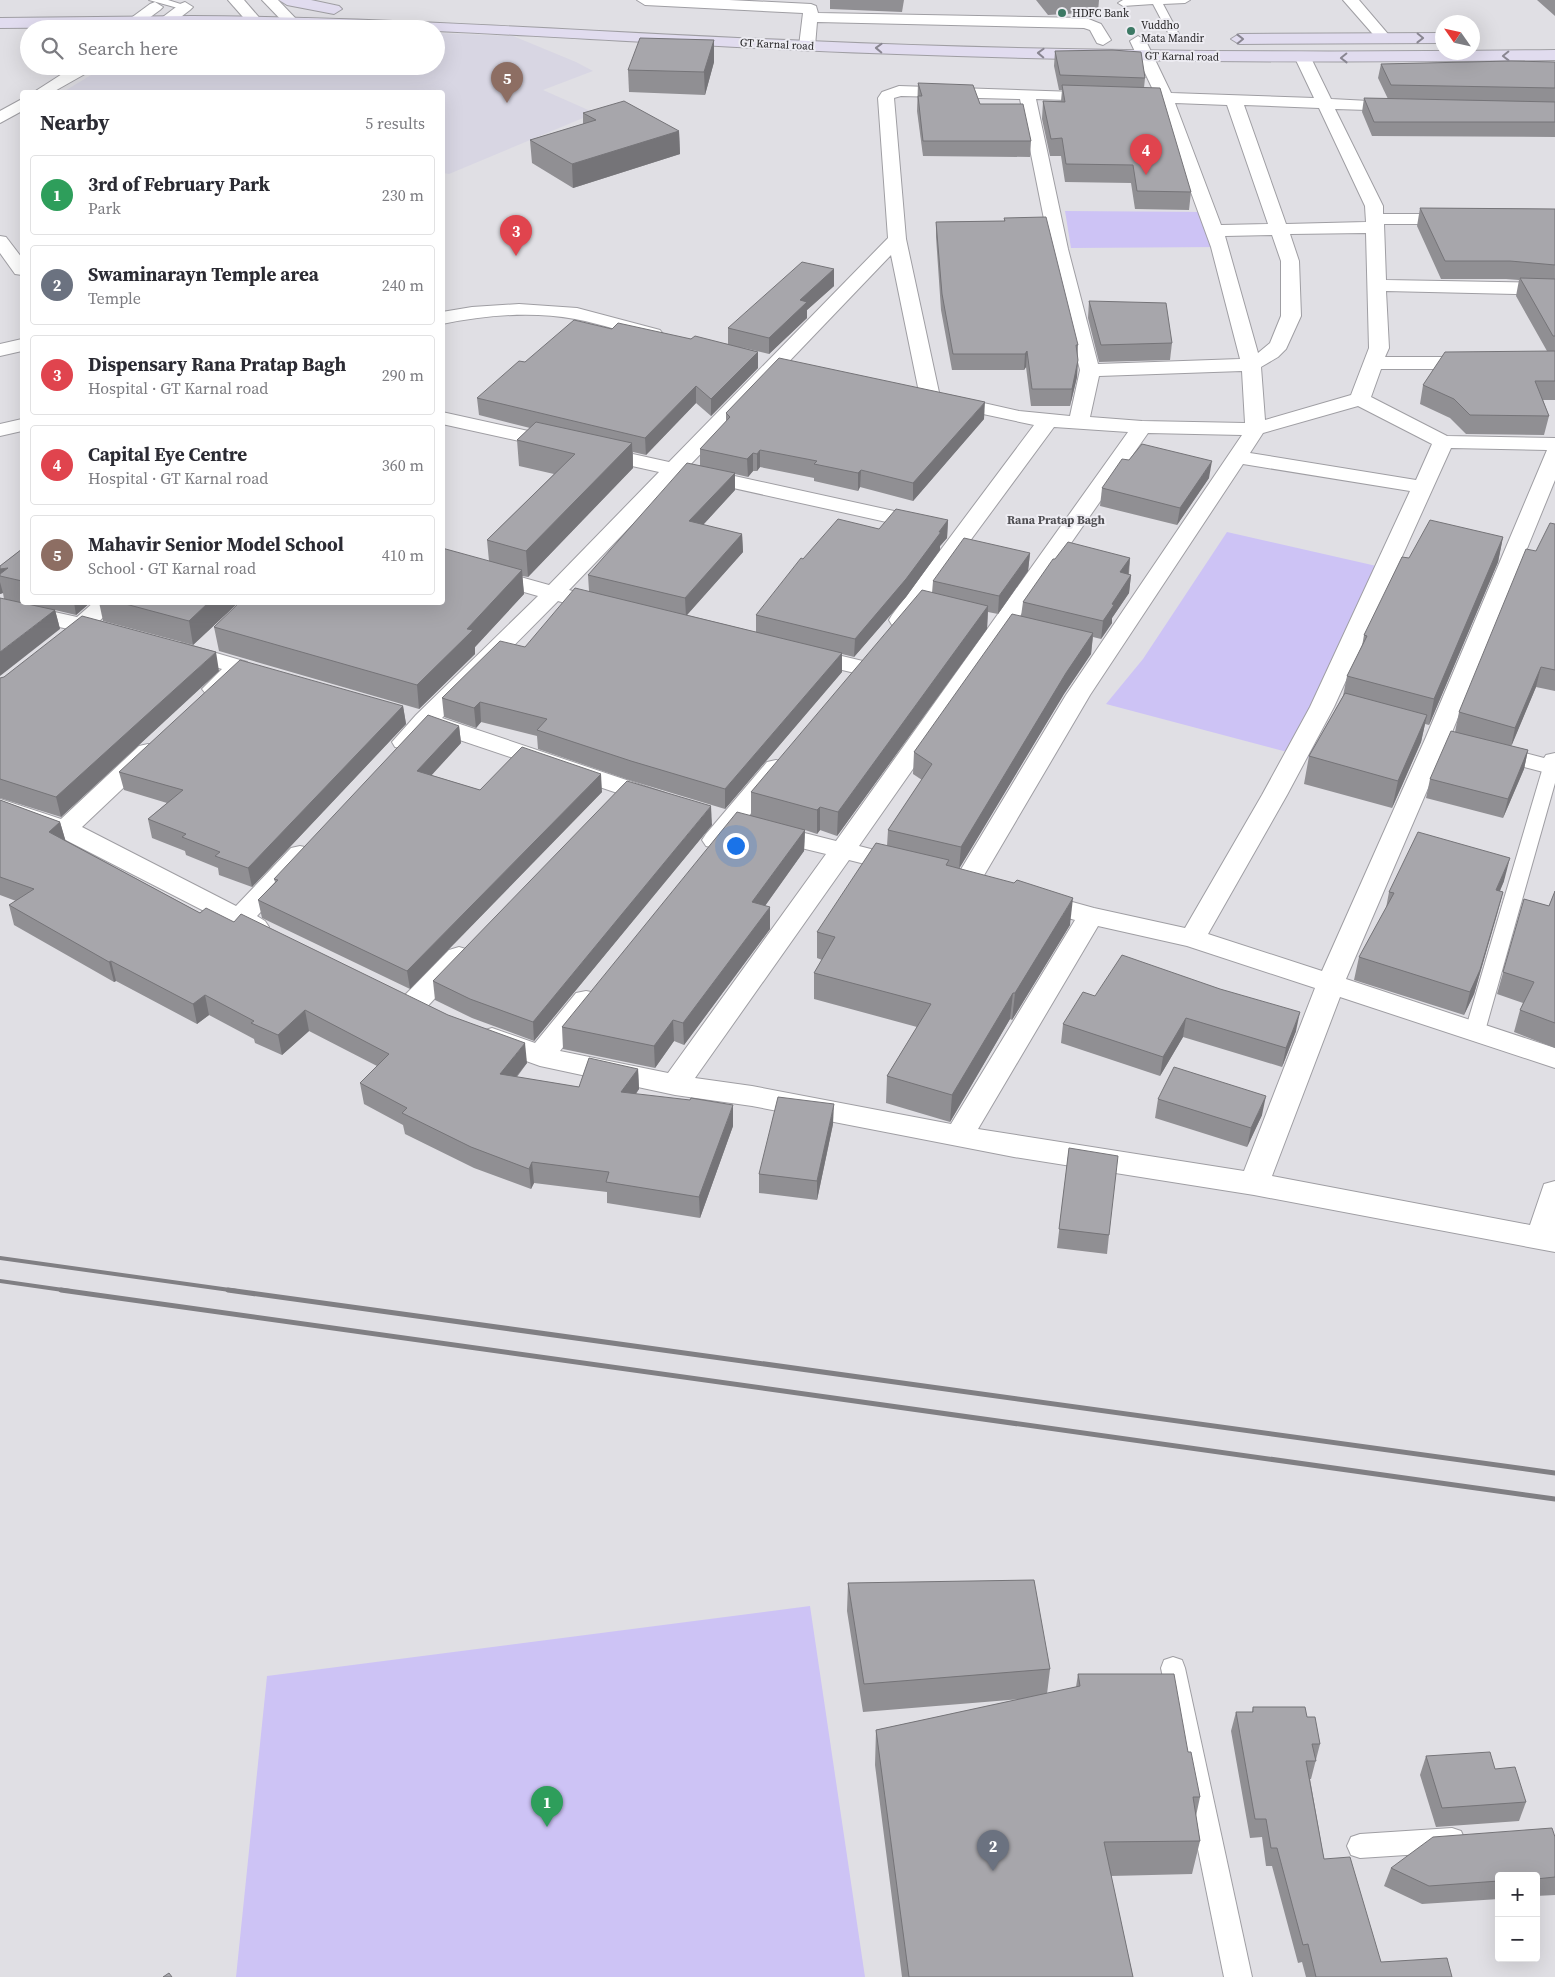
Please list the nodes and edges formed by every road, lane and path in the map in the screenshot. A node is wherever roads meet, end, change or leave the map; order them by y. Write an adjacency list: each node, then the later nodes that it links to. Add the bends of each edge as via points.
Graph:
1 (645, 0): 11 (street)
2 (1185, 0): 4 (lane)
3 (1351, 0): 22 (street)
4 (1156, 1): 6 (lane); 27 (lane)
5 (279, 3): 8 (main road); 15 (street); 16 (main road, via 334,9)
6 (1123, 3)
7 (155, 4): 9 (main road); 10 (main road); 12 (street)
8 (240, 4): 9 (main road); 14 (street)
9 (186, 7): 13 (street)
10 (0, 10)
11 (811, 14): 20 (main road, GT Karnal road); 21 (main road, GT Karnal road); 26 (street, via 1086,24 1096,27); 29 (street)
12 (135, 20)
13 (168, 20)
14 (253, 20)
15 (290, 20)
16 (652, 22)
17 (0, 24): 18 (main road, GT Karnal road)
18 (20, 24)
19 (445, 27): 29 (main road, GT Karnal road)
20 (789, 29)
21 (1034, 37)
22 (1383, 37): 23 (main road, GT Karnal road, one-way to 23); 25 (main road, GT Karnal road, one-way to 22)
23 (1435, 38)
24 (1084, 39): 26 (main road, GT Karnal road)
25 (1224, 39)
26 (1103, 40): 30 (main road, GT Karnal road)
27 (1177, 40): 28 (main road, GT Karnal road); 30 (main road, GT Karnal road)
28 (1196, 40)
29 (807, 46): 30 (main road, GT Karnal road, one-way to 29)
30 (1142, 48): 32 (main road, GT Karnal road); 38 (street)
31 (1555, 55): 32 (main road, GT Karnal road, one-way to 32)
32 (1303, 58): 41 (street)
33 (71, 75): 34 (street)
34 (45, 90)
35 (1027, 94): 36 (street); 48 (street, via 899,91 888,95); 60 (street, via 1058,249)
36 (1115, 96)
37 (1135, 97): 38 (street)
38 (1164, 98): 39 (street); 47 (street)
39 (1234, 101): 41 (street); 46 (street)
40 (20, 105): 43 (street)
41 (1324, 105): 42 (street); 45 (street, via 1374,206)
42 (1420, 106)
43 (0, 118)
44 (1470, 219): 45 (street)
45 (1374, 223): 46 (street); 51 (street)
46 (1279, 230): 47 (street); 59 (street, via 1290,261 1291,316 1279,345)
47 (1213, 231): 59 (street)
48 (897, 239): 62 (street); 75 (street)
49 (3, 248): 50 (street)
50 (20, 268)
51 (1377, 285): 52 (street); 58 (street, via 1379,348)
52 (1555, 289)
53 (445, 317): 54 (street, via 466,312 566,312)
54 (671, 338)
55 (20, 345): 56 (street)
56 (0, 350)
57 (1498, 362): 58 (street)
58 (1374, 363): 63 (street)
59 (1251, 365): 60 (street); 69 (street)
60 (1090, 370): 66 (street)
61 (911, 393): 62 (street)
62 (930, 397): 65 (street)
63 (1360, 399): 69 (street); 71 (street)
64 (445, 419): 75 (street)
65 (1048, 420): 66 (street); 77 (street)
66 (1079, 422): 68 (street)
67 (20, 425): 70 (street)
68 (1142, 427): 69 (street); 85 (street)
69 (1256, 428): 74 (street)
70 (0, 430)
71 (1443, 442): 72 (street); 76 (street)
72 (1555, 444)
73 (1555, 454): 96 (street)
74 (1237, 457): 76 (street); 110 (street, via 1100,648 1078,695)
75 (676, 469): 77 (street); 79 (street)
76 (1422, 487): 115 (street, via 1332,708 1294,760)
77 (966, 533): 90 (street, via 924,606 865,660)
78 (445, 563): 79 (street)
79 (554, 593): 80 (street); 94 (street)
80 (592, 602)
81 (105, 605): 84 (street)
82 (0, 607): 84 (street)
83 (978, 619): 85 (street)
84 (82, 625): 86 (street); 88 (street)
85 (1014, 628): 108 (street)
86 (112, 632)
87 (220, 635): 91 (street)
88 (60, 643)
89 (160, 645): 91 (street)
90 (783, 649)
91 (199, 654): 92 (street, via 248,670)
92 (198, 704)
93 (397, 712): 94 (street)
94 (424, 720): 98 (street); 100 (street)
95 (163, 737): 106 (street)
96 (1445, 738): 99 (street); 117 (street)
97 (792, 748): 105 (street)
98 (391, 756)
99 (1553, 763): 120 (lane)
100 (622, 788): 101 (street); 103 (street)
101 (676, 804)
102 (0, 807): 106 (street)
103 (601, 809)
104 (704, 813): 105 (street)
105 (731, 821): 108 (street); 109 (street)
106 (66, 829): 112 (street)
107 (319, 834): 112 (street)
108 (842, 852): 110 (street); 123 (street)
109 (700, 859)
110 (948, 876): 111 (street)
111 (1091, 916): 115 (street); 124 (street)
112 (239, 919): 113 (street)
113 (274, 936)
114 (476, 938): 118 (street)
115 (1192, 938): 117 (street)
116 (602, 980): 121 (street)
117 (1331, 983): 120 (street); 125 (street)
118 (416, 1004)
119 (470, 1030): 121 (street)
120 (1475, 1031): 122 (street)
121 (540, 1056): 123 (street)
122 (1555, 1058)
123 (675, 1085): 124 (street, via 752,1096)
124 (959, 1135): 125 (street)
125 (1254, 1184): 127 (street)
126 (1555, 1192): 127 (street)
127 (1548, 1239)
128 (1173, 1668): 131 (lane)
129 (1477, 1838): 130 (lane)
130 (1360, 1846)
131 (1238, 1977)

